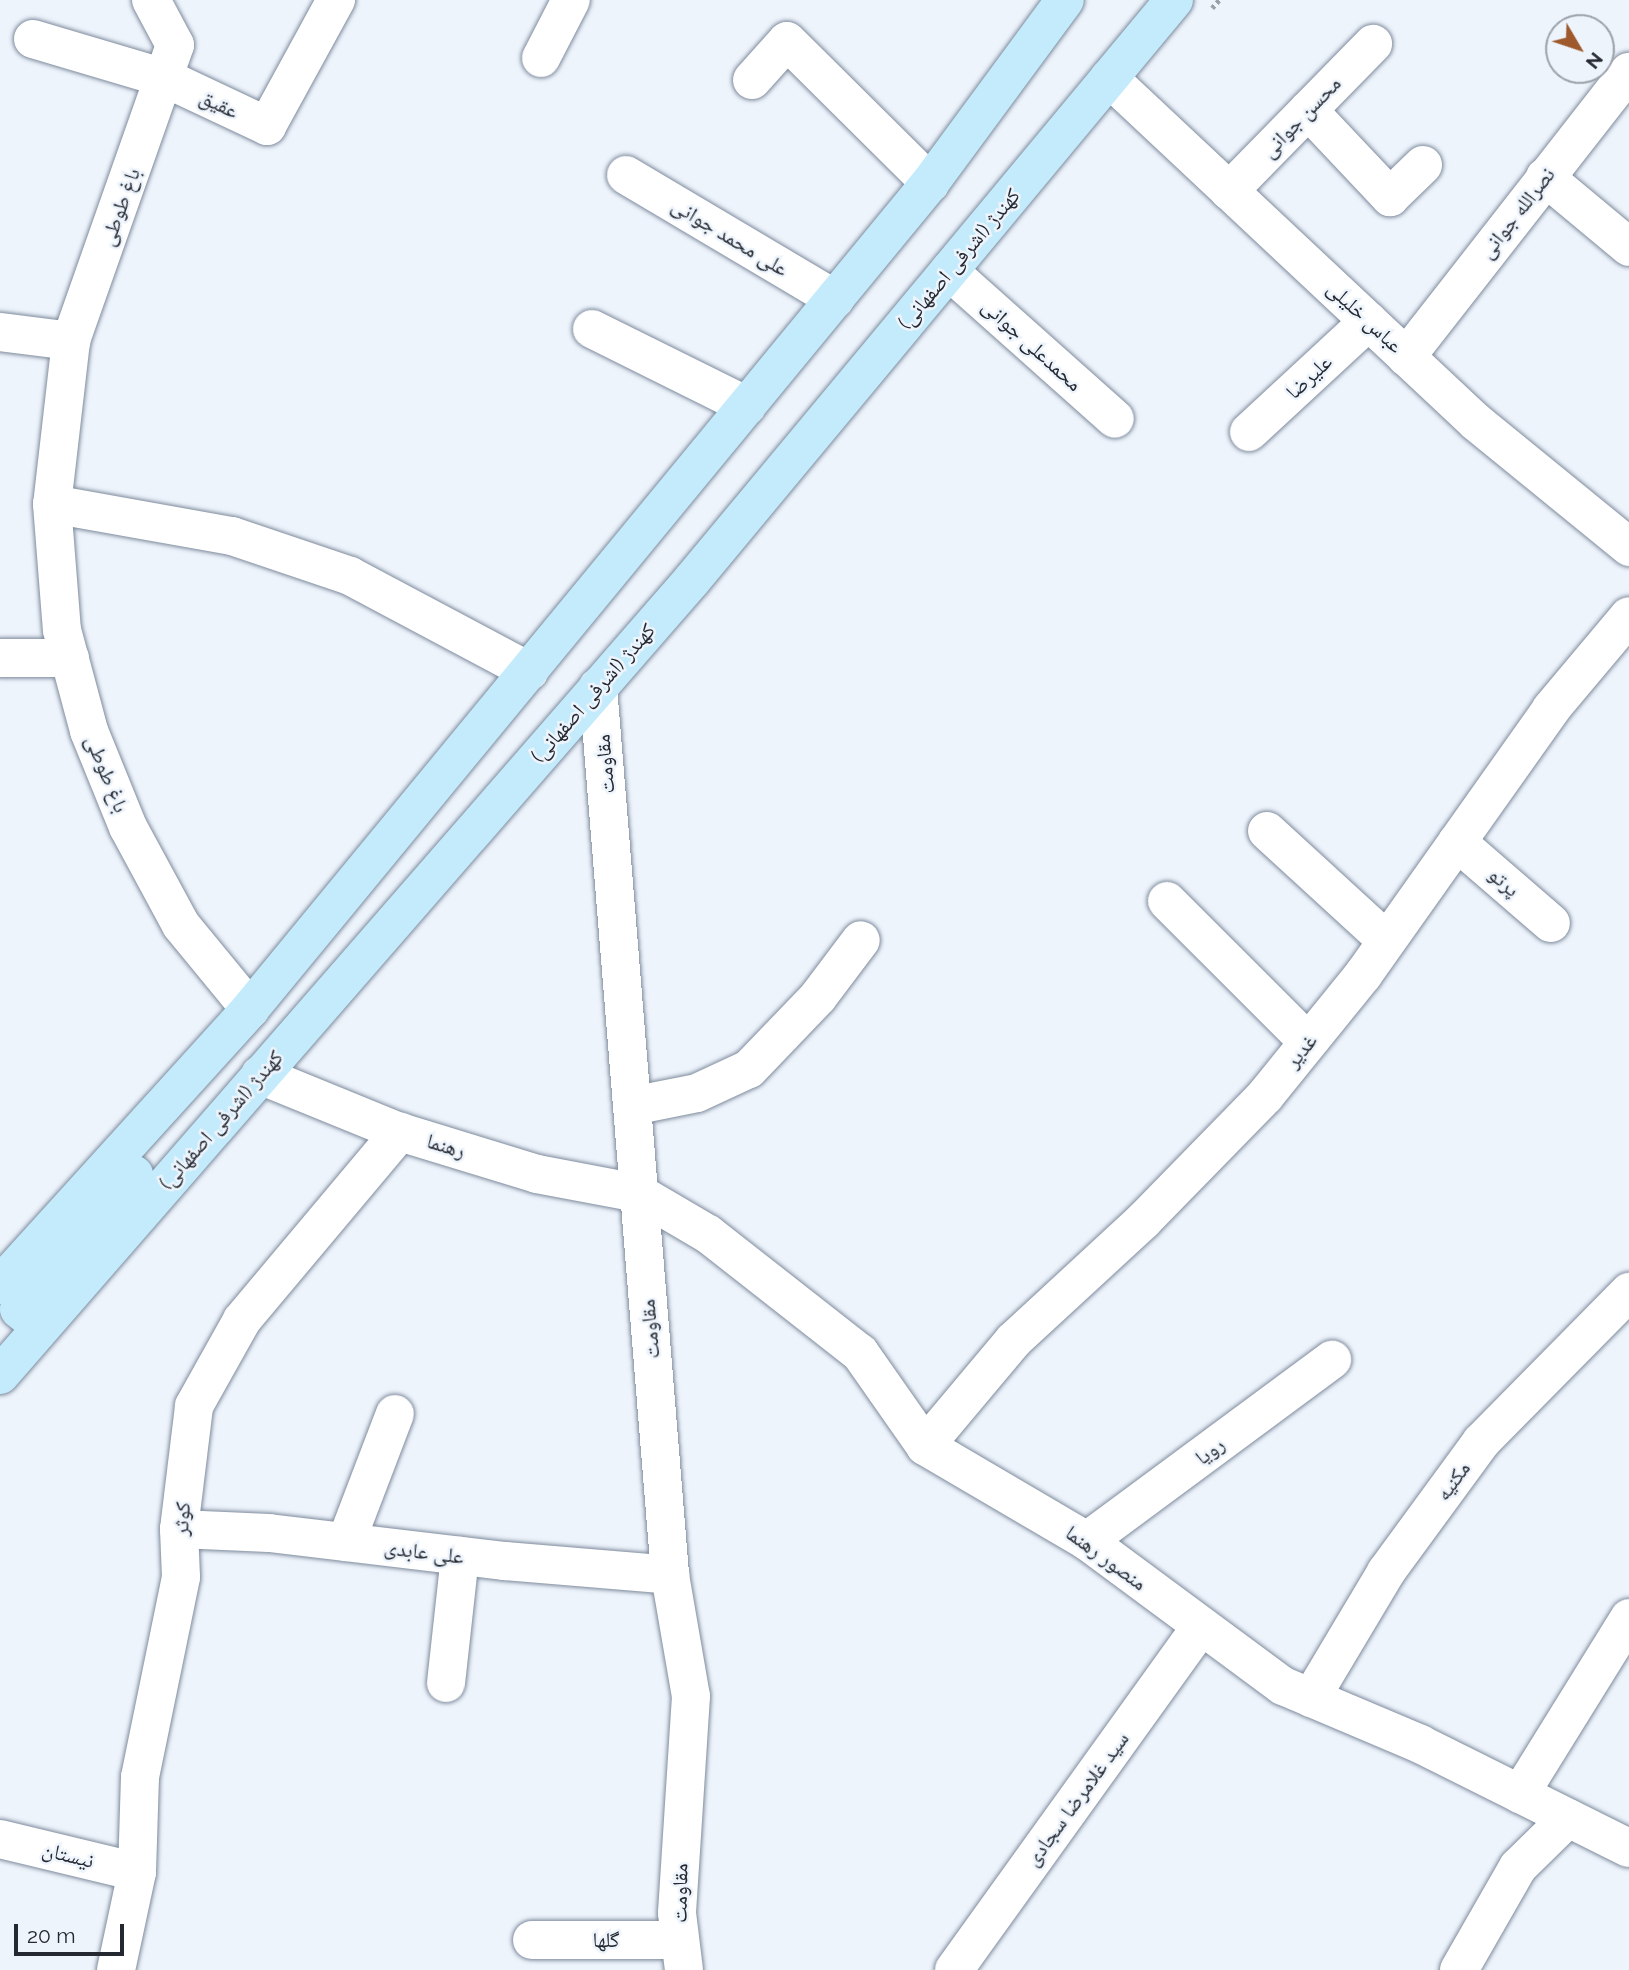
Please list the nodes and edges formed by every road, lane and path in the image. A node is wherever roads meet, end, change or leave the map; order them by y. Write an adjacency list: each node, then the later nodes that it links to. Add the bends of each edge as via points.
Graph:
1 (150, 0): 10 (street, باغ طوطی, via 175,45)
2 (336, 0): 10 (street, عقیق, via 267,126)
3 (571, 0): 8 (street)
4 (1065, 0): 17 (main road)
5 (1174, 0): 11 (main road, کهندژ (اشرفی اصفهانی))
6 (33, 39): 10 (street, عقیق)
7 (1373, 44): 13 (street, محسن جوانی)
8 (541, 58)
9 (1629, 72): 16 (street, نصرالله جوانی)
10 (165, 78): 25 (street, باغ طوطی)
11 (1109, 78): 18 (street, عباس خلیلی); 20 (main road, کهندژ (اشرفی اصفهانی))
12 (751, 80): 17 (street, via 787,41)
13 (1308, 110): 14 (street, via 1390,197); 18 (street, محسن جوانی)
14 (1423, 165)
15 (626, 175): 21 (street, علی محمد جوانی)
16 (1545, 177): 19 (street); 26 (street, نصرالله جوانی)
17 (930, 183): 21 (main road)
18 (1229, 191): 22 (street, عباس خلیلی)
19 (1629, 247)
20 (949, 271): 28 (street, محمدعلی جوانی); 36 (main road, کهندژ (اشرفی اصفهانی))
21 (835, 299): 27 (main road)
22 (1369, 321): 26 (street, عباس خلیلی); 29 (street, علیرضا)
23 (592, 329): 27 (street)
24 (0, 332): 25 (street)
25 (71, 341): 30 (street, باغ طوطی)
26 (1406, 357): 31 (street, عباس خلیلی, via 1476,422)
27 (747, 406): 35 (main road)
28 (1115, 419)
29 (1249, 432)
30 (52, 504): 34 (street, باغ طوطی, via 62,630); 35 (street, via 232,536 350,576)
31 (1629, 547)
32 (1629, 616): 38 (street, غدیر, via 1551,709)
33 (0, 658): 34 (street)
34 (70, 658): 43 (street, باغ طوطی, via 89,731 128,827 181,925)
35 (529, 671): 43 (main road)
36 (598, 687): 45 (main road, کهندژ (اشرفی اصفهانی)); 47 (street, مقاومت)
37 (1267, 831): 42 (street)
38 (1457, 842): 40 (street, پرتو); 42 (street, غدیر)
39 (1167, 901): 44 (street)
40 (1552, 923)
41 (861, 940): 47 (street, via 818,997 749,1069 697,1093)
42 (1386, 940): 44 (street, غدیر)
43 (250, 1009): 46 (main road)
44 (1308, 1042): 56 (street, غدیر, via 1265,1096 1143,1221 1014,1340)
45 (260, 1075): 48 (street, رهنما); 52 (main road, کهندژ (اشرفی اصفهانی))
46 (177, 1094): 50 (main road); 52 (main road, via 170,1121 145,1161 19,1309)
47 (632, 1106): 49 (street, مقاومت)
48 (400, 1132): 49 (street, رهنما, via 537,1174); 57 (street, کوثر, via 242,1320 194,1406)
49 (638, 1193): 56 (street, منصور رهنما, via 708,1234 860,1353); 61 (street, مقاومت)
50 (0, 1285)
51 (1629, 1292): 65 (street, مکنیه, via 1481,1442 1386,1572)
52 (41, 1327): 54 (main road, کهندژ (اشرفی اصفهانی))
53 (1332, 1360): 58 (street, رویا)
54 (0, 1374)
55 (395, 1414): 59 (street)
56 (925, 1446): 58 (street, منصور رهنما)
57 (179, 1529): 59 (street, علی عابدی); 70 (street, کوثر, via 181,1577 140,1777)
58 (1087, 1541): 63 (street, منصور رهنما)
59 (346, 1542): 60 (street, علی عابدی)
60 (460, 1556): 61 (street, علی عابدی); 64 (street)
61 (670, 1575): 72 (street, مقاومت, via 691,1696 677,1913)
62 (1629, 1618): 66 (street)
63 (1199, 1629): 65 (street, منصور رهنما, via 1283,1686); 74 (street, سید غلامرضا سجادی)
64 (446, 1683)
65 (1311, 1698): 66 (street, منصور رهنما)
66 (1520, 1794): 67 (street, منصور رهنما)
67 (1568, 1818): 69 (street, منصور رهنما); 75 (street, via 1518,1867)
68 (0, 1839): 70 (street, نیستان)
69 (1629, 1848)
70 (137, 1872): 73 (street, کوثر)
71 (532, 1940): 72 (street, گلها)
72 (682, 1955)
73 (116, 1970)
74 (954, 1970)
75 (1459, 1970)

